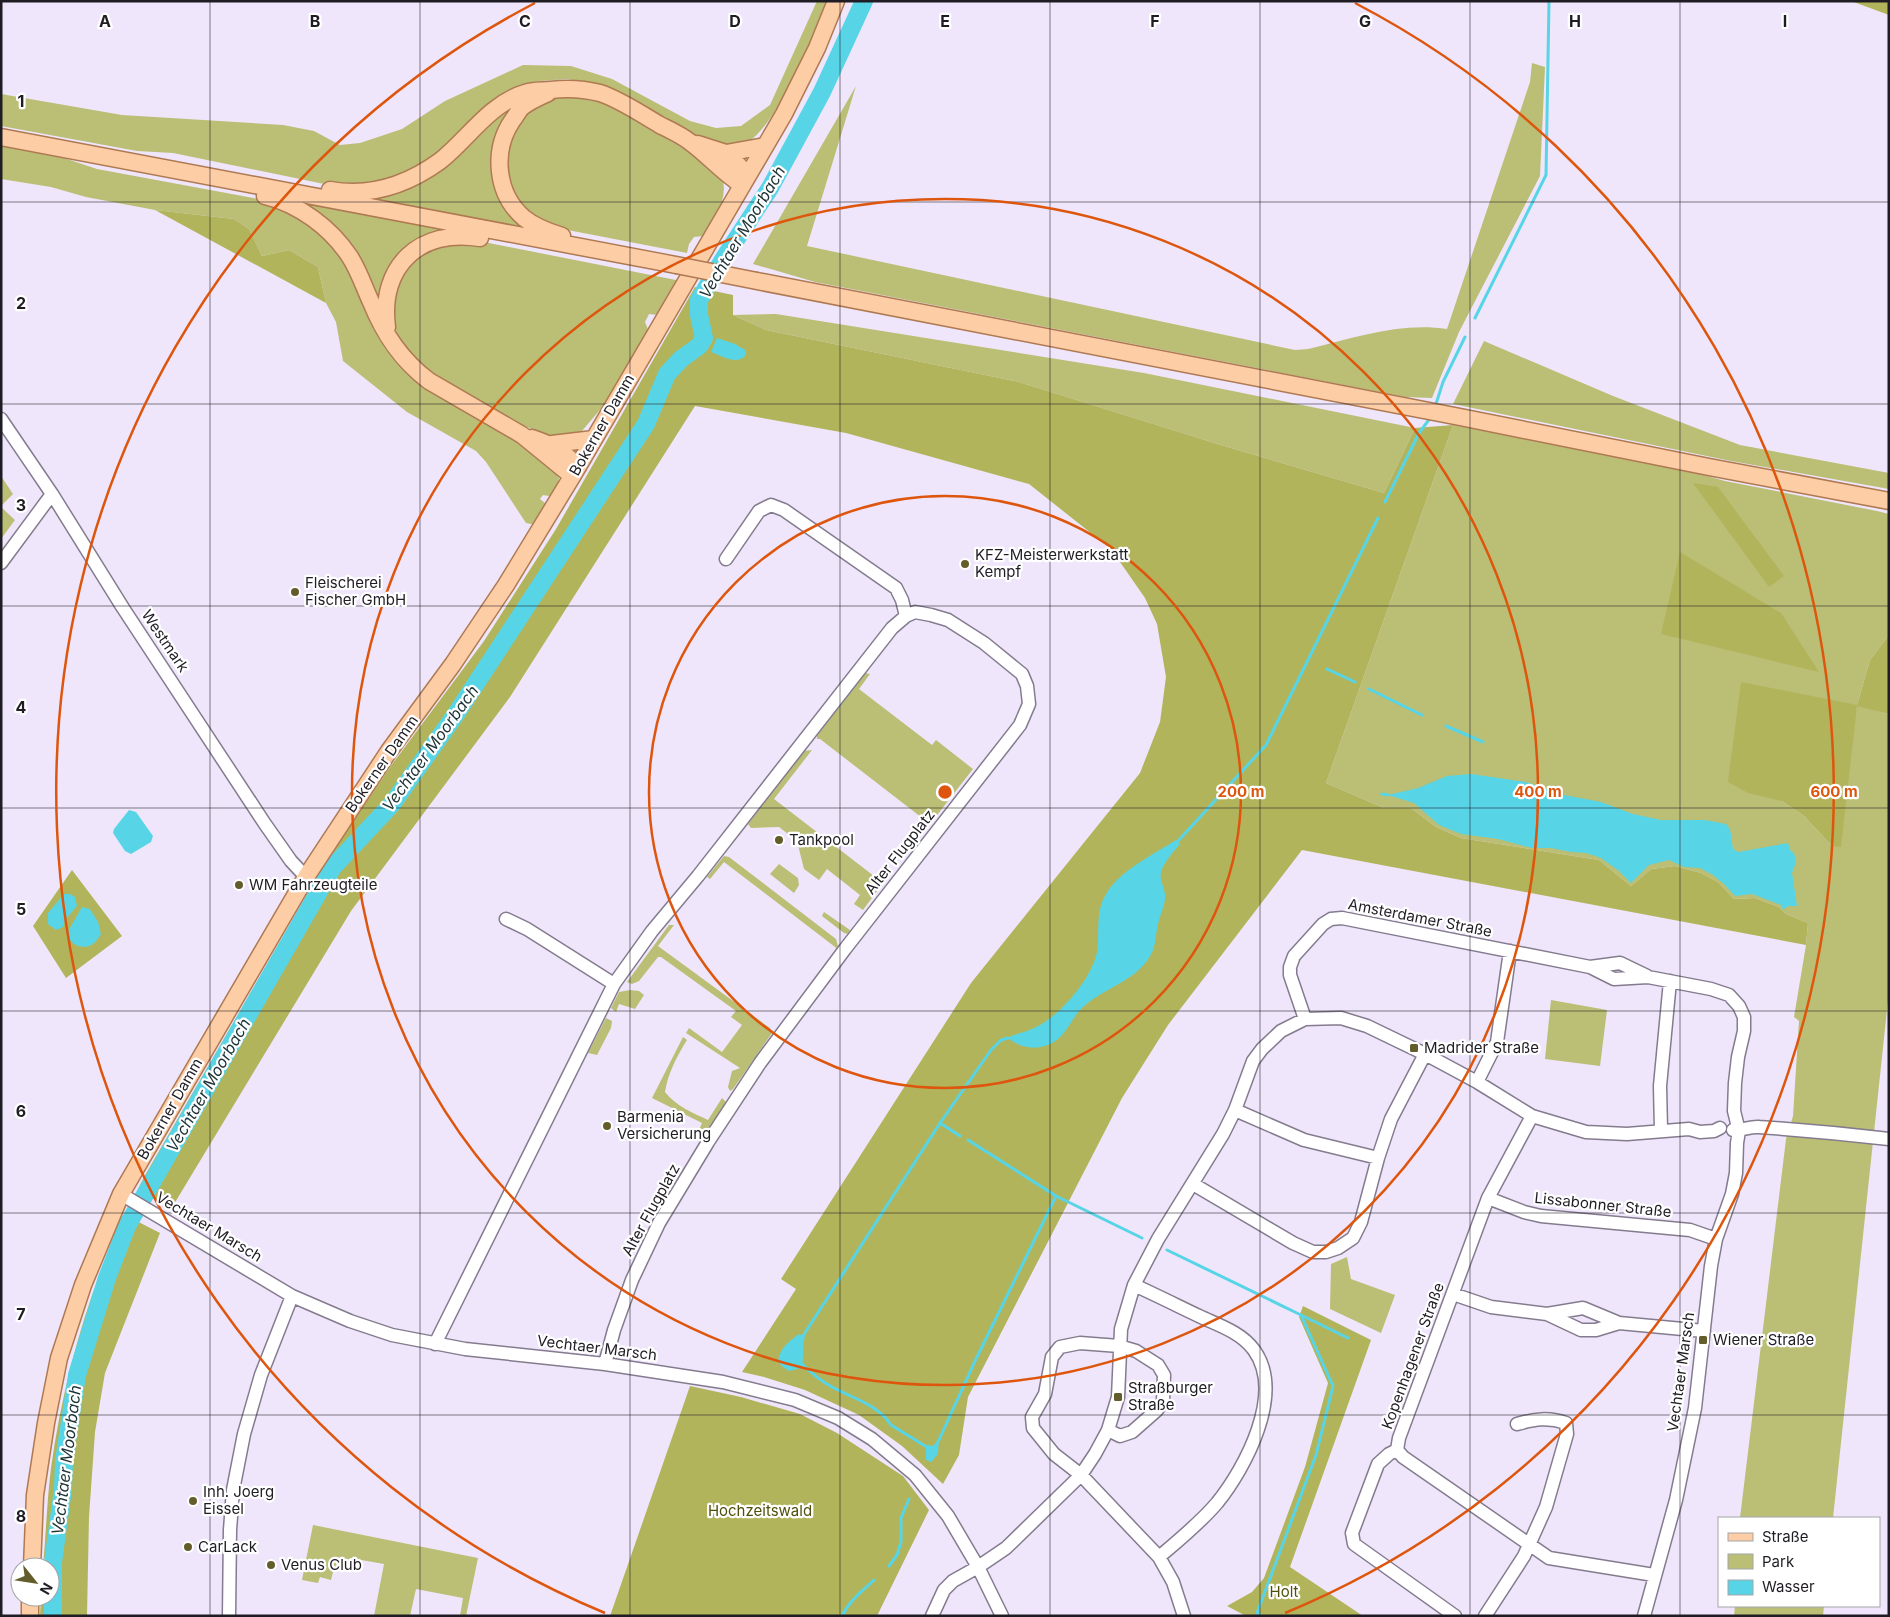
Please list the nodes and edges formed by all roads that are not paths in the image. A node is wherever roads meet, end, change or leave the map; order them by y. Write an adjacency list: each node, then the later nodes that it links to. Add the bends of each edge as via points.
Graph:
1 (836, 1): 5 (main road, Bokerner Damm, via 803,80)
2 (556, 89): 4 (main road, via 602,94); 9 (main road, via 526,92 512,99 484,118 440,160 406,181 385,189 341,192 273,180); 11 (main road, via 521,109 508,128 501,145 499,164 502,185 524,218 541,229 604,245)
3 (1, 137): 7 (main road)
4 (689, 141): 6 (main road); 8 (main road, via 734,180)
5 (765, 146): 6 (main road); 8 (main road, Bokerner Damm)
6 (726, 153): 8 (main road)
7 (207, 176): 9 (main road); 12 (main road, via 223,187 290,205 322,225 351,258)
8 (745, 180): 15 (main road, Bokerner Damm)
9 (252, 185): 10 (main road)
10 (562, 244): 11 (main road); 12 (main road, via 538,248 457,236 425,243 404,259 392,277 386,300)
11 (628, 256): 18 (main road, bridge)
12 (387, 334): 14 (main road, via 402,358 422,376)
13 (1, 419): 19 (street, Westmark)
14 (522, 435): 16 (main road); 17 (main road, via 566,471)
15 (594, 439): 16 (main road); 17 (main road, Bokerner Damm)
16 (552, 444): 17 (main road, via 565,453)
17 (576, 471): 25 (main road, Bokerner Damm, via 453,664 389,751)
18 (1813, 486): 20 (main road); 21 (main road, via 1826,496)
19 (52, 494): 23 (street); 25 (street, Westmark, via 265,824)
20 (1889, 500)
21 (1889, 508)
22 (726, 559): 24 (street, via 759,511 771,505 784,510 896,588)
23 (1, 563)
24 (906, 616): 29 (street, via 864,662); 51 (street, Alter Flugplatz, via 915,612 948,620 984,643 1022,674 1029,704 1020,725 845,948 760,1063 708,1142 659,1223 632,1280)
25 (306, 877): 40 (main road, Bokerner Damm)
26 (506, 919): 29 (street)
27 (1510, 951): 28 (street, Amsterdamer Straße, via 1590,967 1614,979 1648,977); 30 (street, Amsterdamer Straße, via 1342,918 1331,919 1294,956 1290,967); 32 (street, via 1497,1042)
28 (1670, 981): 35 (street, via 1660,1086); 36 (street, Amsterdamer Straße, via 1729,995 1739,1006 1744,1017 1744,1031 1738,1057 1734,1111)
29 (614, 984): 49 (street)
30 (1305, 1019): 31 (street, via 1341,1018 1367,1026); 33 (street, via 1281,1031 1262,1049 1253,1061)
31 (1425, 1054): 32 (street); 38 (street, via 1391,1119)
32 (1477, 1082): 34 (street)
33 (1235, 1110): 38 (street, via 1304,1140); 39 (street)
34 (1532, 1116): 35 (street, via 1586,1132 1627,1134); 41 (street, Kopenhagener Straße)
35 (1661, 1130): 36 (street, via 1700,1132 1720,1128)
36 (1739, 1131): 37 (street, via 1751,1126); 42 (street, Vechtaer Marsch, via 1732,1194)
37 (1889, 1139)
38 (1378, 1158): 39 (street, via 1361,1222 1353,1238 1326,1252 1314,1252 1293,1243)
39 (1193, 1184): 43 (street)
40 (127, 1198): 45 (street, Vechtaer Marsch); 57 (main road, Bokerner Damm, via 83,1285 60,1358 35,1495)
41 (1488, 1198): 42 (street, Lissabonner Straße, via 1541,1216 1690,1230); 44 (street, Kopenhagener Straße)
42 (1716, 1239): 48 (street, Vechtaer Marsch)
43 (1134, 1284): 50 (street); 58 (street, via 1240,1336 1254,1350 1262,1366 1266,1386 1262,1415 1246,1459 1231,1484 1190,1531)
44 (1453, 1294): 46 (street, via 1491,1307); 54 (street, Kopenhagener Straße)
45 (292, 1296): 49 (street, Vechtaer Marsch, via 350,1321 392,1335); 61 (street, via 260,1375 244,1434 233,1490)
46 (1547, 1314): 47 (street, via 1583,1308); 47 (street, via 1581,1330 1596,1330)
47 (1619, 1322): 48 (street)
48 (1704, 1331): 60 (street, Vechtaer Marsch, via 1691,1428 1676,1500)
49 (435, 1344): 51 (street, Vechtaer Marsch)
50 (1119, 1346): 53 (street, via 1118,1397); 53 (street, via 1158,1365 1164,1375 1163,1401 1132,1432 1120,1436); 55 (street, via 1080,1343 1060,1347 1052,1356 1045,1394 1032,1418 1033,1428 1054,1454)
51 (605, 1364): 59 (street, Vechtaer Marsch, via 723,1382 794,1400 838,1418 872,1439 915,1475 948,1516)
52 (1517, 1424): 56 (street, via 1539,1418 1557,1420 1566,1423 1567,1434 1546,1507)
53 (1108, 1430): 55 (street)
54 (1397, 1450): 56 (street, Kopenhagener Straße); 65 (street, via 1378,1464 1352,1533 1354,1544)
55 (1081, 1475): 58 (street); 59 (street, via 1006,1548)
56 (1528, 1545): 60 (street, Kopenhagener Straße, via 1549,1558); 66 (street)
57 (32, 1557)
58 (1158, 1557): 64 (street, via 1172,1582)
59 (978, 1567): 62 (street, via 944,1590); 63 (street, Vechtaer Marsch)
60 (1654, 1575): 67 (street, Vechtaer Marsch)
61 (229, 1616)
62 (932, 1616)
63 (1002, 1616)
64 (1184, 1616)
65 (1456, 1616)
66 (1485, 1616)
67 (1644, 1616)

